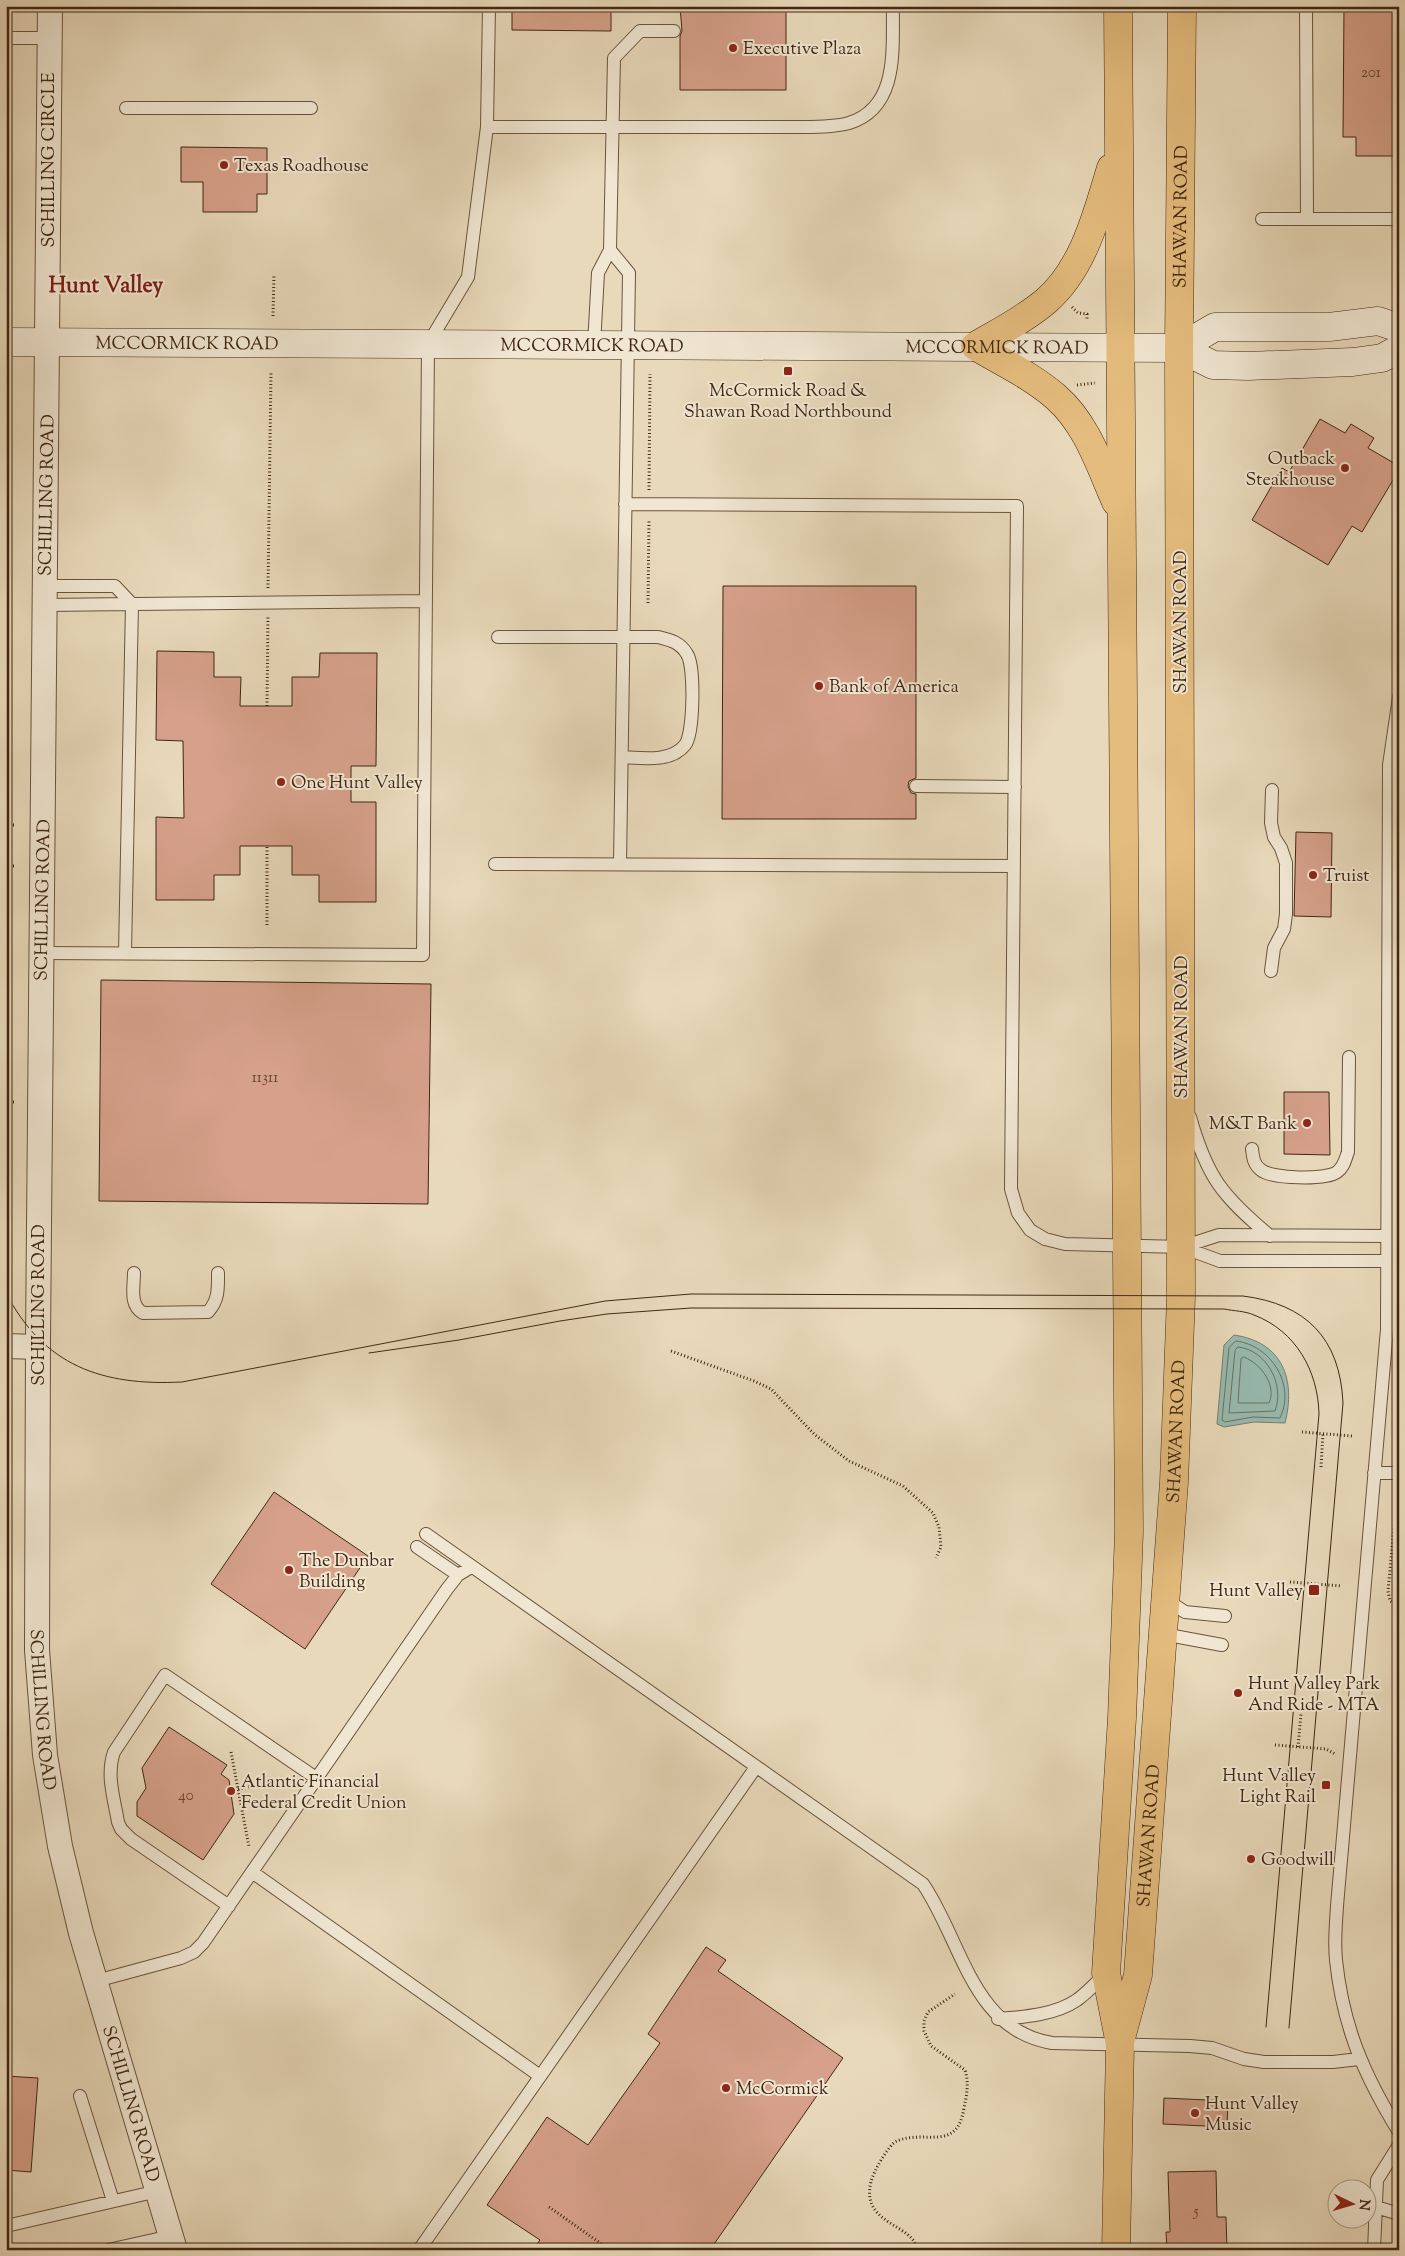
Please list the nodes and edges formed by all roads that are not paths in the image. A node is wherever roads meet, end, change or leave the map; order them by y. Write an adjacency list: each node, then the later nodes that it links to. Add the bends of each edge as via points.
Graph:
1 (50, 6): 9 (street, SCHILLING CIRCLE)
2 (489, 6): 12 (lane)
3 (893, 6): 13 (lane, via 890,80 870,112 850,123 828,127)
4 (1118, 6): 14 (main road, SHAWAN ROAD)
5 (1182, 6): 27 (main road, SHAWAN ROAD)
6 (1306, 6): 15 (lane)
7 (674, 31): 13 (lane, via 640,32 614,58)
8 (6, 38): 9 (lane)
9 (50, 38): 21 (street, SCHILLING CIRCLE)
10 (126, 108): 11 (lane)
11 (311, 108)
12 (487, 127): 13 (lane); 22 (lane, via 468,277)
13 (612, 128): 18 (lane)
14 (1119, 143): 25 (main road, via 1093,227 1062,283 1048,300); 26 (main road, SHAWAN ROAD)
15 (1306, 219): 16 (lane); 17 (lane)
16 (1399, 219)
17 (1262, 220)
18 (610, 250): 23 (lane, via 598,273); 24 (lane, via 629,273)
19 (1399, 328): 27 (main road, via 1378,321 1329,327 1215,327)
20 (6, 342): 21 (main road, MCCORMICK ROAD)
21 (47, 343): 22 (main road, MCCORMICK ROAD); 31 (street, SCHILLING ROAD)
22 (428, 344): 23 (main road, MCCORMICK ROAD); 32 (lane)
23 (594, 345): 24 (main road, MCCORMICK ROAD)
24 (627, 345): 25 (main road, MCCORMICK ROAD); 29 (lane)
25 (975, 346): 26 (main road, MCCORMICK ROAD); 30 (main road, via 1042,386 1069,410 1089,440)
26 (1120, 348): 27 (main road, MCCORMICK ROAD); 30 (main road, SHAWAN ROAD)
27 (1179, 348): 28 (main road, MCCORMICK ROAD, via 1213,365 1257,366 1353,362 1382,358); 48 (main road, SHAWAN ROAD)
28 (1399, 350)
29 (625, 504): 35 (lane); 39 (lane, via 1017,506)
30 (1121, 513): 52 (main road, SHAWAN ROAD)
31 (45, 596): 33 (lane); 33 (lane, via 115,586); 44 (street, SCHILLING ROAD)
32 (424, 601): 33 (lane); 45 (lane, via 423,956)
33 (132, 604): 45 (lane)
34 (498, 637): 35 (lane)
35 (624, 637): 37 (lane); 37 (lane, via 658,637 675,641 688,654 692,668 690,732 685,745 673,754 653,758)
36 (1399, 697): 51 (lane, via 1389,764)
37 (622, 757): 42 (lane)
38 (916, 786): 39 (lane)
39 (1015, 787): 43 (lane)
40 (1272, 790): 46 (lane, via 1271,823 1286,863 1286,914 1284,929 1274,948)
41 (495, 864): 42 (lane)
42 (620, 864): 43 (lane)
43 (1014, 866): 52 (lane, via 1011,1189 1018,1213 1030,1230 1045,1239 1065,1244)
44 (41, 953): 45 (lane); 58 (street, SCHILLING ROAD)
45 (125, 953)
46 (1271, 971)
47 (1349, 1057): 49 (lane, via 1348,1152 1344,1165 1337,1172 1329,1177 1273,1176 1255,1163)
48 (1181, 1086): 50 (lane, via 1207,1168 1236,1206); 53 (main road, SHAWAN ROAD)
49 (1252, 1149)
50 (1270, 1236): 51 (lane); 53 (lane, via 1219,1235)
51 (1388, 1236): 54 (lane)
52 (1128, 1246): 53 (lane); 67 (main road, SHAWAN ROAD)
53 (1182, 1247): 54 (lane, via 1220,1261); 65 (main road, SHAWAN ROAD)
54 (1388, 1262): 59 (lane, via 1387,1329)
55 (134, 1273): 56 (lane, via 133,1301 144,1313 208,1312 218,1294)
56 (218, 1273)
57 (6, 1346): 58 (street)
58 (38, 1346): 75 (street, SCHILLING ROAD, via 37,1622 41,1710 60,1846)
59 (1374, 1473): 60 (lane); 78 (lane, via 1337,1906 1336,1958 1344,2011)
60 (1399, 1473)
61 (426, 1534): 63 (lane)
62 (417, 1547): 64 (lane)
63 (471, 1567): 64 (lane); 70 (lane)
64 (458, 1575): 71 (lane)
65 (1167, 1600): 66 (lane, via 1185,1612); 68 (main road, SHAWAN ROAD)
66 (1225, 1616)
67 (1126, 1629): 68 (main road); 74 (main road, SHAWAN ROAD)
68 (1163, 1634): 69 (lane); 77 (main road, SHAWAN ROAD, via 1138,1975)
69 (1222, 1645)
70 (756, 1767): 76 (lane, via 923,1884 972,1979); 79 (lane)
71 (316, 1778): 72 (lane); 73 (lane, via 164,1675 114,1752 109,1773 121,1829)
72 (252, 1872): 73 (lane); 79 (lane)
73 (229, 1906): 75 (lane, via 194,1952)
74 (1106, 1973): 76 (lane, via 1077,2000 1055,2010); 77 (main road, SHAWAN ROAD)
75 (96, 1981): 84 (street, SCHILLING ROAD)
76 (998, 2019): 77 (lane, via 1014,2031 1052,2044)
77 (1120, 2044): 78 (lane, via 1212,2048 1264,2062); 93 (main road, SHAWAN ROAD)
78 (1359, 2059): 81 (lane, via 1374,2092)
79 (540, 2076): 92 (lane)
80 (80, 2096): 85 (lane)
81 (1399, 2132)
82 (1399, 2145): 83 (lane)
83 (1378, 2180)
84 (158, 2191): 85 (lane); 90 (street, SCHILLING ROAD)
85 (113, 2201): 88 (lane)
86 (1378, 2207): 87 (lane)
87 (1399, 2214)
88 (6, 2226)
89 (1375, 2228): 94 (lane)
90 (173, 2243): 91 (lane)
91 (108, 2250)
92 (419, 2250)
93 (1116, 2250)
94 (1374, 2250)

